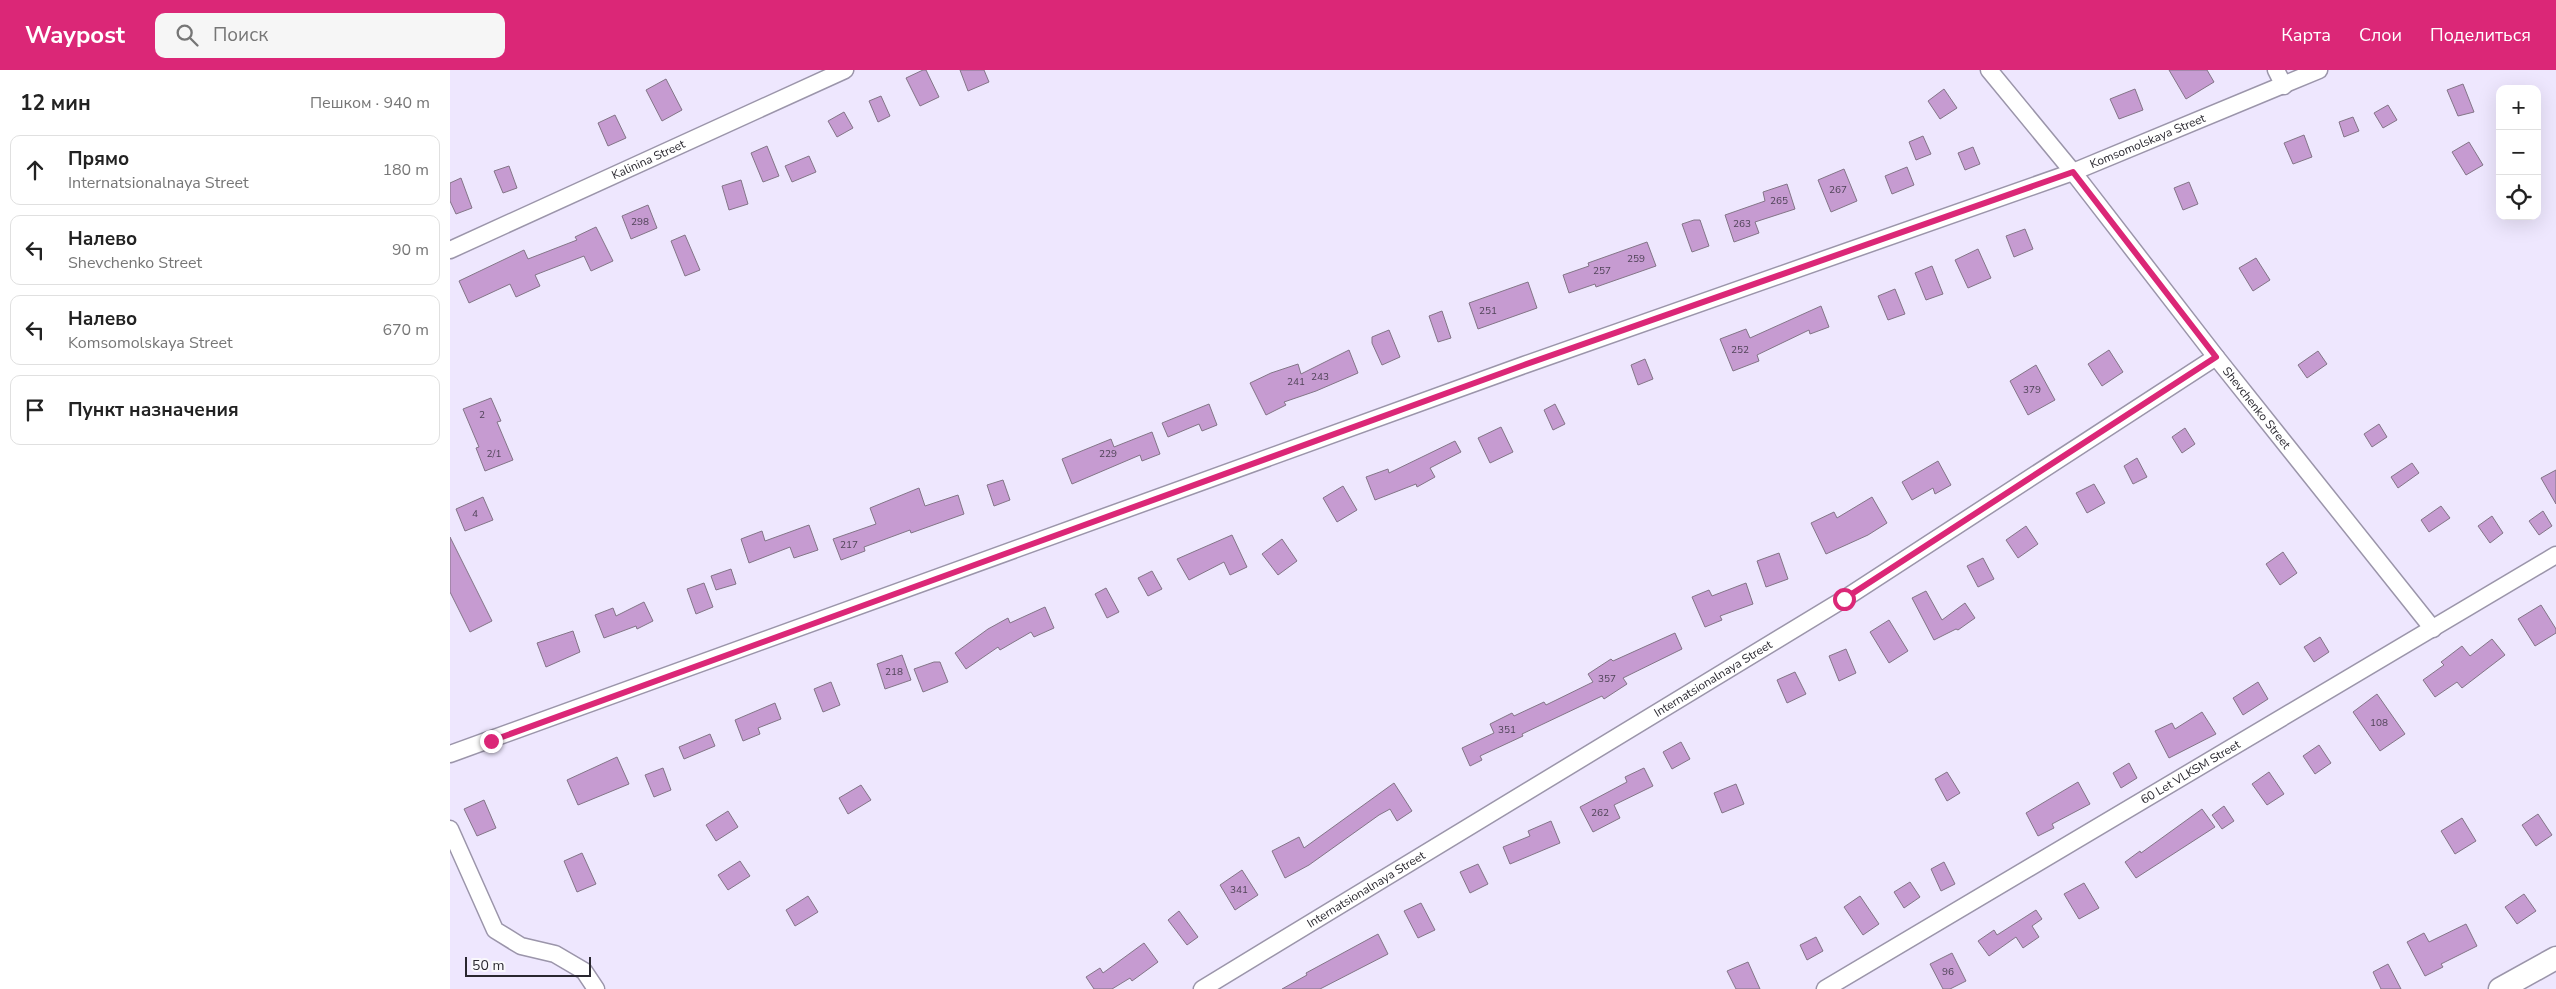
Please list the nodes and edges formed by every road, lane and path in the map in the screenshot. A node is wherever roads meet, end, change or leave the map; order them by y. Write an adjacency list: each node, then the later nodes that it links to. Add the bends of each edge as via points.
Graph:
1 (845, 70): 7 (street, Kalinina Street)
2 (1989, 70): 6 (street, Shevchenko Street)
3 (2276, 70): 5 (street)
4 (2319, 70): 5 (street, Komsomolskaya Street)
5 (2284, 86): 6 (street, Komsomolskaya Street)
6 (2073, 172): 8 (street, Shevchenko Street); 11 (street, Komsomolskaya Street, via 1533,362)
7 (450, 250)
8 (2216, 357): 10 (street, Shevchenko Street); 15 (street, Internatsionalnaya Street, via 1844,599)
9 (2556, 555): 10 (street, 60 Let VLKSM Street)
10 (2433, 629): 16 (street, 60 Let VLKSM Street)
11 (450, 754)
12 (450, 829): 14 (street, via 495,930 521,946 555,954 584,971)
13 (2556, 958): 17 (street)
14 (596, 989)
15 (1202, 989)
16 (1825, 989)
17 (2500, 989)

